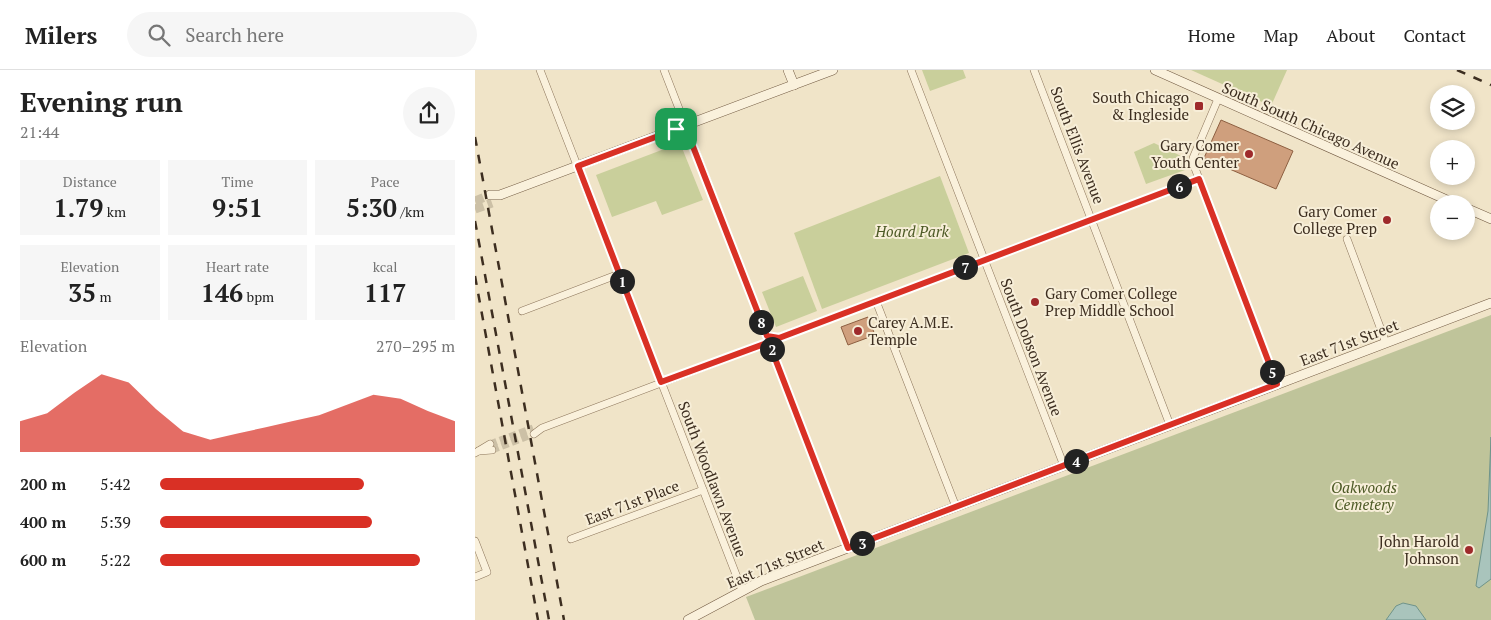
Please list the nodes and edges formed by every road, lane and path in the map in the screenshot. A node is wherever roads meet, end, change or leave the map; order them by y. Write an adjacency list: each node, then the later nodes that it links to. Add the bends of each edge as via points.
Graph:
1 (540, 70): 11 (street, South Woodlawn Avenue)
2 (664, 70): 10 (street)
3 (788, 70): 8 (main road)
4 (833, 70): 8 (main road)
5 (911, 70): 19 (street, South Dobson Avenue)
6 (1034, 70): 16 (street, South Ellis Avenue)
7 (1155, 70): 9 (main road, South South Chicago Avenue)
8 (793, 85): 10 (main road)
9 (1218, 99): 12 (street, via 1193,158); 13 (main road, South South Chicago Avenue)
10 (685, 126): 11 (main road); 24 (street)
11 (578, 166): 14 (main road); 20 (street, South Woodlawn Avenue)
12 (1199, 179): 16 (street); 30 (street)
13 (1436, 195)
14 (491, 199)
15 (1475, 212): 17 (main road)
16 (1092, 219): 19 (street); 31 (street, South Ellis Avenue)
17 (1491, 219)
18 (1347, 239): 26 (street)
19 (983, 260): 21 (street); 35 (street, South Dobson Avenue)
20 (619, 274): 23 (street); 29 (street, South Woodlawn Avenue)
21 (876, 301): 25 (street); 37 (street)
22 (1491, 303): 26 (main road, East 71st Street)
23 (522, 311)
24 (767, 336): 25 (street); 27 (street)
25 (775, 339): 28 (street, via 776,343)
26 (1386, 343): 30 (main road, East 71st Street)
27 (764, 344): 28 (street); 29 (street)
28 (771, 348): 40 (street)
29 (661, 382): 32 (street); 36 (street, South Woodlawn Avenue)
30 (1277, 384): 31 (main road, East 71st Street)
31 (1170, 425): 35 (main road, East 71st Street)
32 (533, 431)
33 (491, 447): 34 (street)
34 (477, 452)
35 (1063, 466): 37 (main road, East 71st Street)
36 (703, 490): 38 (street, East 71st Place); 42 (street, South Woodlawn Avenue)
37 (956, 507): 40 (main road, East 71st Street)
38 (571, 540)
39 (475, 542): 41 (street, via 487,572)
40 (848, 548): 42 (main road, East 71st Street)
41 (475, 577)
42 (742, 590): 43 (main road, East 71st Street)
43 (688, 620)

